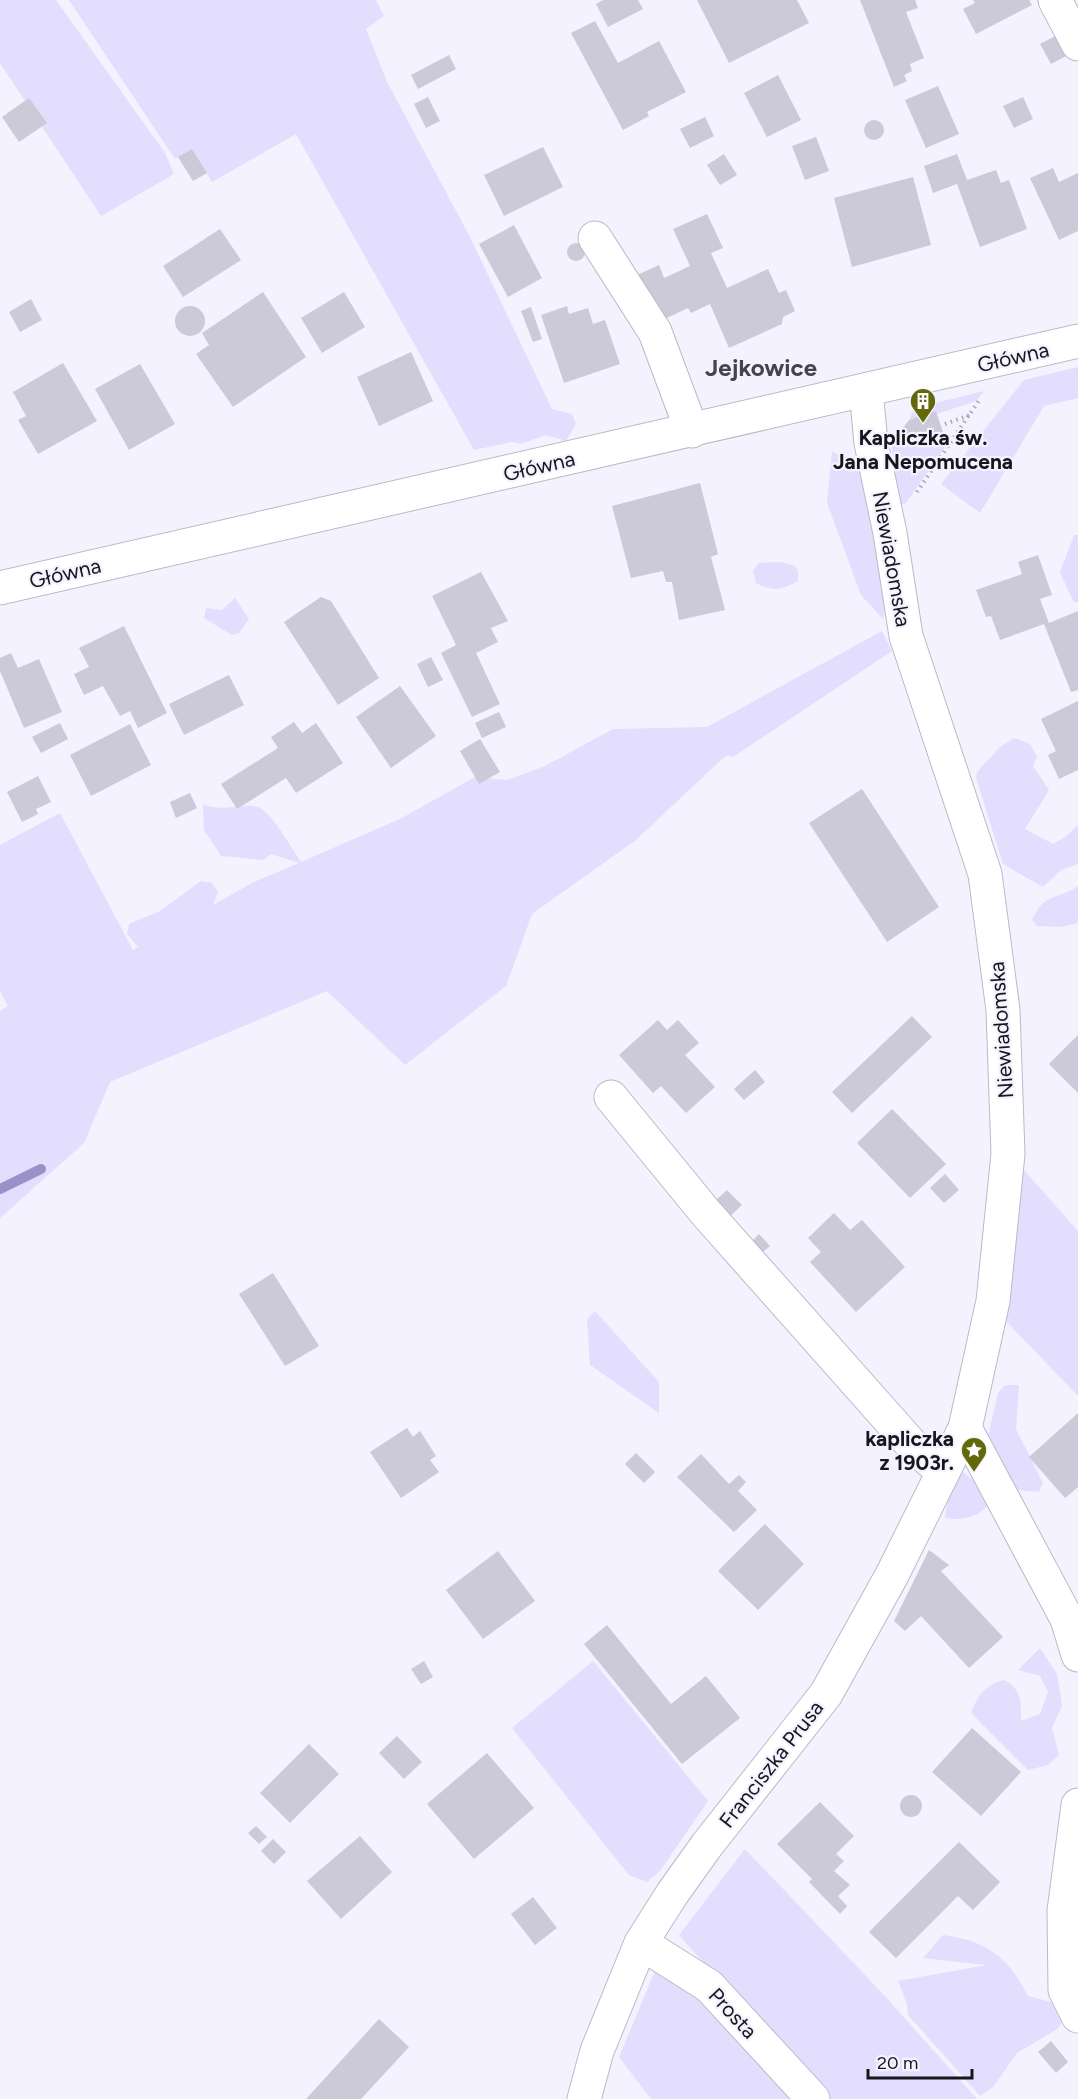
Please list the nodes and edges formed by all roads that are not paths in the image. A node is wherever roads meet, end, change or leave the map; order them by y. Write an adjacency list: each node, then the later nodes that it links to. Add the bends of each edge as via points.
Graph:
1 (1055, 0): 2 (street)
2 (1078, 44)
3 (595, 238): 6 (street, via 655,332)
4 (1078, 342): 5 (street, Główna)
5 (866, 390): 6 (street, Główna); 9 (street, Niewiadomska, via 870,443 890,533 906,636 985,874 1003,1010 1008,1154 993,1301)
6 (692, 431): 7 (street, Główna)
7 (0, 588)
8 (611, 1097): 10 (street, via 706,1213 912,1444)
9 (965, 1428): 10 (street, Franciszka Prusa); 11 (street, via 1067,1619)
10 (943, 1472): 13 (street, Franciszka Prusa, via 826,1694 707,1845)
11 (1078, 1654)
12 (1078, 1805): 14 (street, via 1064,1911 1065,1990)
13 (641, 1943): 15 (street, Franciszka Prusa, via 597,2051); 16 (street, Prosta, via 710,1986)
14 (1078, 2016)
15 (584, 2099)
16 (813, 2099)

